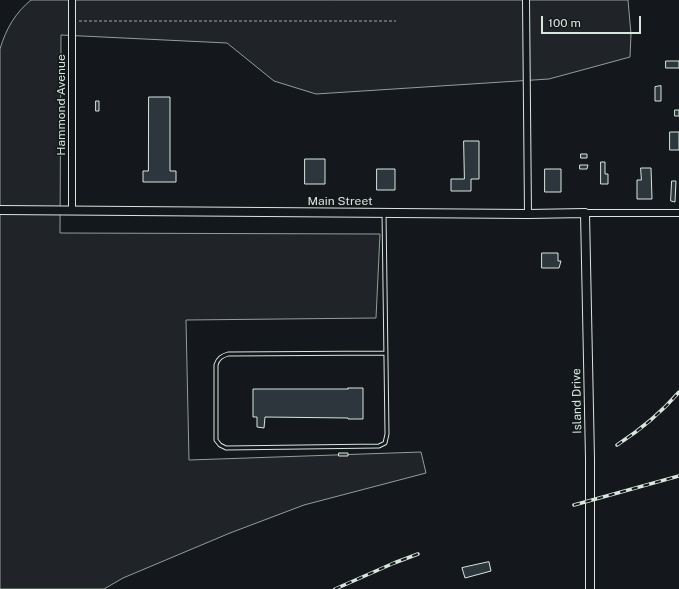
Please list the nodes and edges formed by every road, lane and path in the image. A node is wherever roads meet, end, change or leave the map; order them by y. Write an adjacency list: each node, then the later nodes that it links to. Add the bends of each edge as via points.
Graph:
1 (72, 0): 3 (street, Hammond Avenue)
2 (526, 0): 10 (street)
3 (72, 21): 4 (path); 6 (street, Hammond Avenue)
4 (396, 21)
5 (0, 210): 6 (street, Main Street)
6 (72, 210): 8 (street, Main Street)
7 (679, 212): 9 (street, Main Street)
8 (384, 213): 10 (street, Main Street); 11 (lane)
9 (585, 213): 10 (street, Main Street); 12 (street, Island Drive)
10 (528, 214)
11 (386, 353): 11 (lane, via 387,434 386,442 379,446 226,448 216,440 216,365 222,356)
12 (590, 589)

